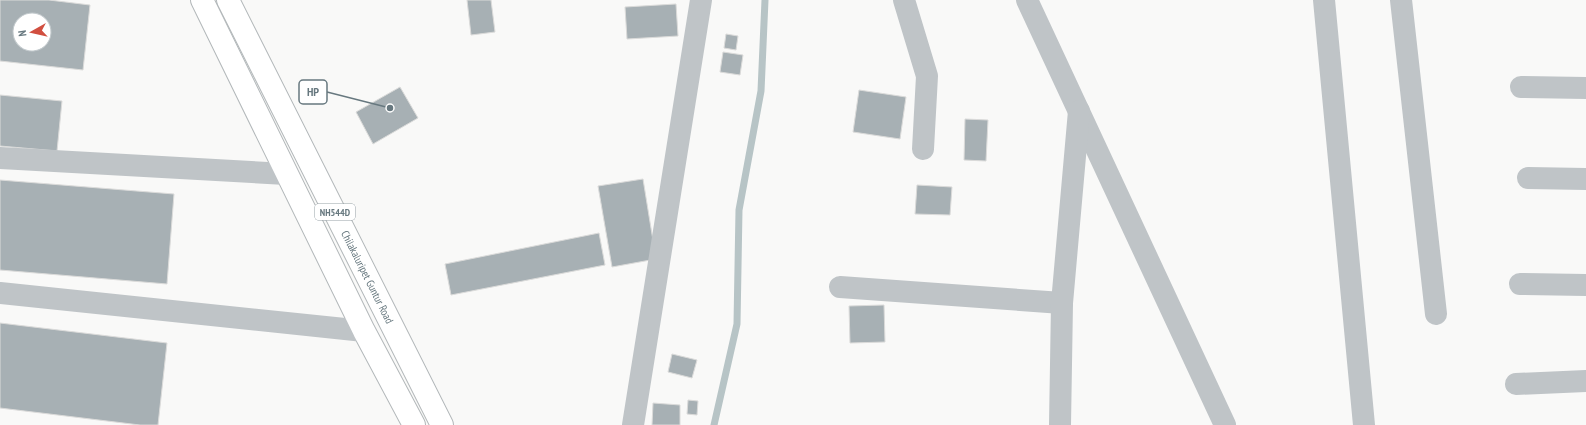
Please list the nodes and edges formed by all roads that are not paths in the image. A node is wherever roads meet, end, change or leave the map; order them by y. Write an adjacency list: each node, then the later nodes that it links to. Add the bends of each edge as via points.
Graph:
1 (202, 0): 13 (highway, NH544D)
2 (228, 0): 26 (highway, Chilakaluripet Guntur Road / NH544D)
3 (701, 0): 27 (street)
4 (904, 0): 11 (street, via 927,76)
5 (1027, 0): 10 (street)
6 (1324, 0): 30 (street)
7 (1401, 0): 21 (street)
8 (1521, 88): 9 (street)
9 (1586, 88)
10 (1079, 111): 20 (street); 29 (street)
11 (923, 149)
12 (0, 158): 13 (street)
13 (286, 174): 22 (highway, NH544D)
14 (1528, 178): 15 (street)
15 (1586, 179)
16 (1520, 284): 17 (street)
17 (1586, 285)
18 (840, 287): 20 (street)
19 (0, 294): 22 (street)
20 (1062, 303): 28 (street)
21 (1436, 314)
22 (364, 331): 25 (highway, NH544D)
23 (1586, 381): 24 (street)
24 (1516, 384)
25 (414, 425)
26 (442, 425)
27 (633, 425)
28 (1060, 425)
29 (1225, 425)
30 (1364, 425)

